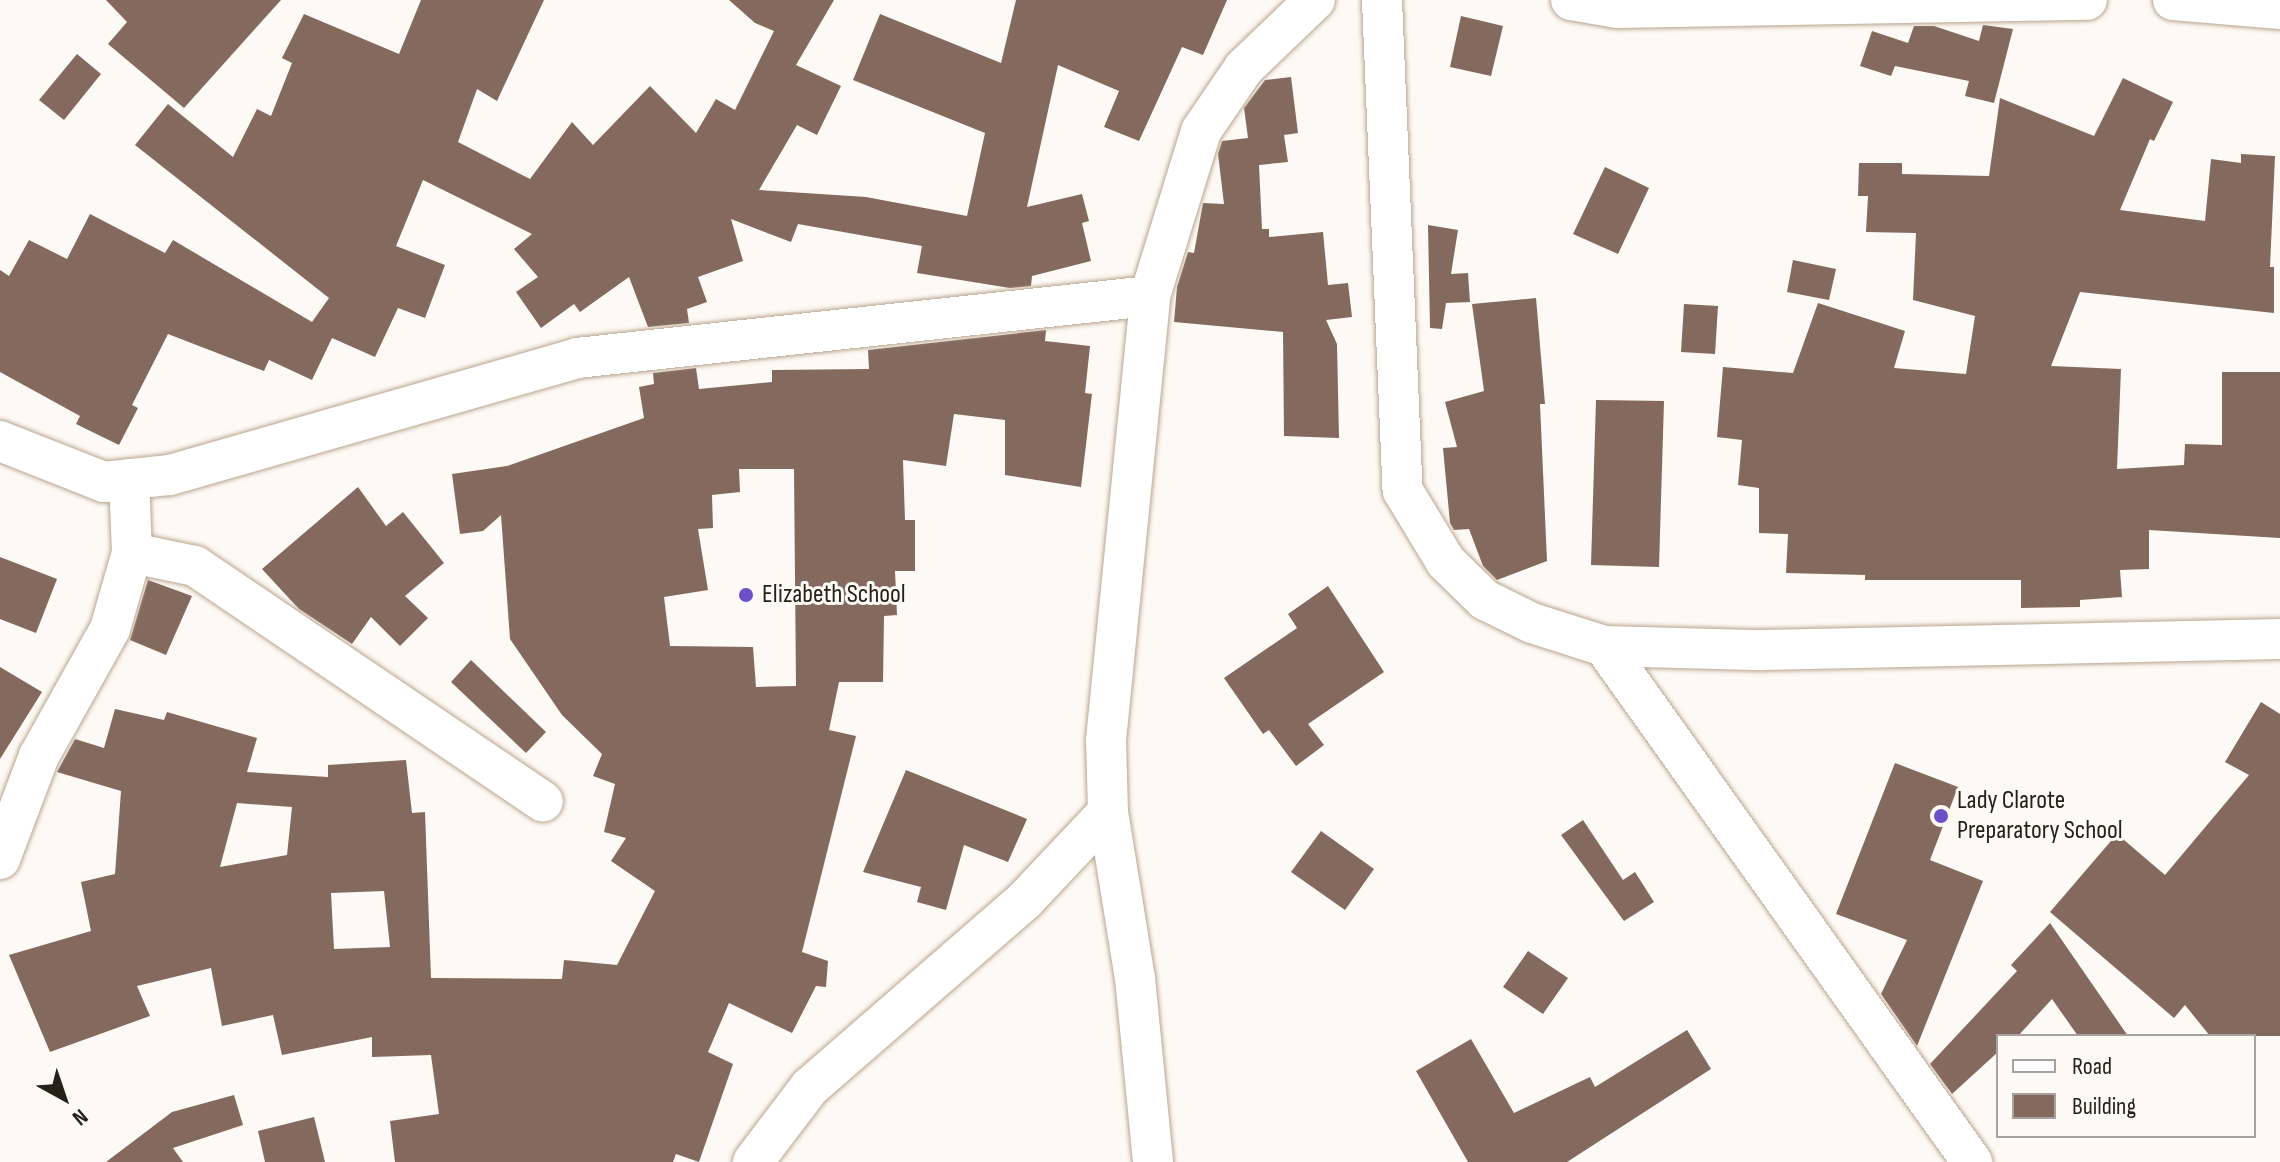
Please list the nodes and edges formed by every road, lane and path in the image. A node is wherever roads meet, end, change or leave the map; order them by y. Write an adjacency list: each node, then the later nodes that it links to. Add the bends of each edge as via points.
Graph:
1 (1315, 0): 7 (street, via 1244,68 1201,131)
2 (1382, 0): 12 (street, via 1403,491 1446,562 1485,600 1532,623)
3 (1571, 0): 4 (street, via 1617,8)
4 (2087, 0)
5 (2173, 0): 6 (street)
6 (2280, 9)
7 (1150, 296): 9 (street, via 577,358 170,475); 14 (street, via 1106,740)
8 (0, 441): 9 (street, via 104,482)
9 (129, 479): 10 (street)
10 (132, 553): 13 (street, via 195,566); 15 (street, via 110,629 39,756)
11 (2280, 639): 12 (street, via 1762,650)
12 (1604, 646): 18 (street)
13 (543, 802)
14 (1108, 812): 16 (street, via 1025,900 810,1087); 17 (street, via 1135,978)
15 (0, 859)
16 (753, 1162)
17 (1153, 1162)
18 (1972, 1162)

